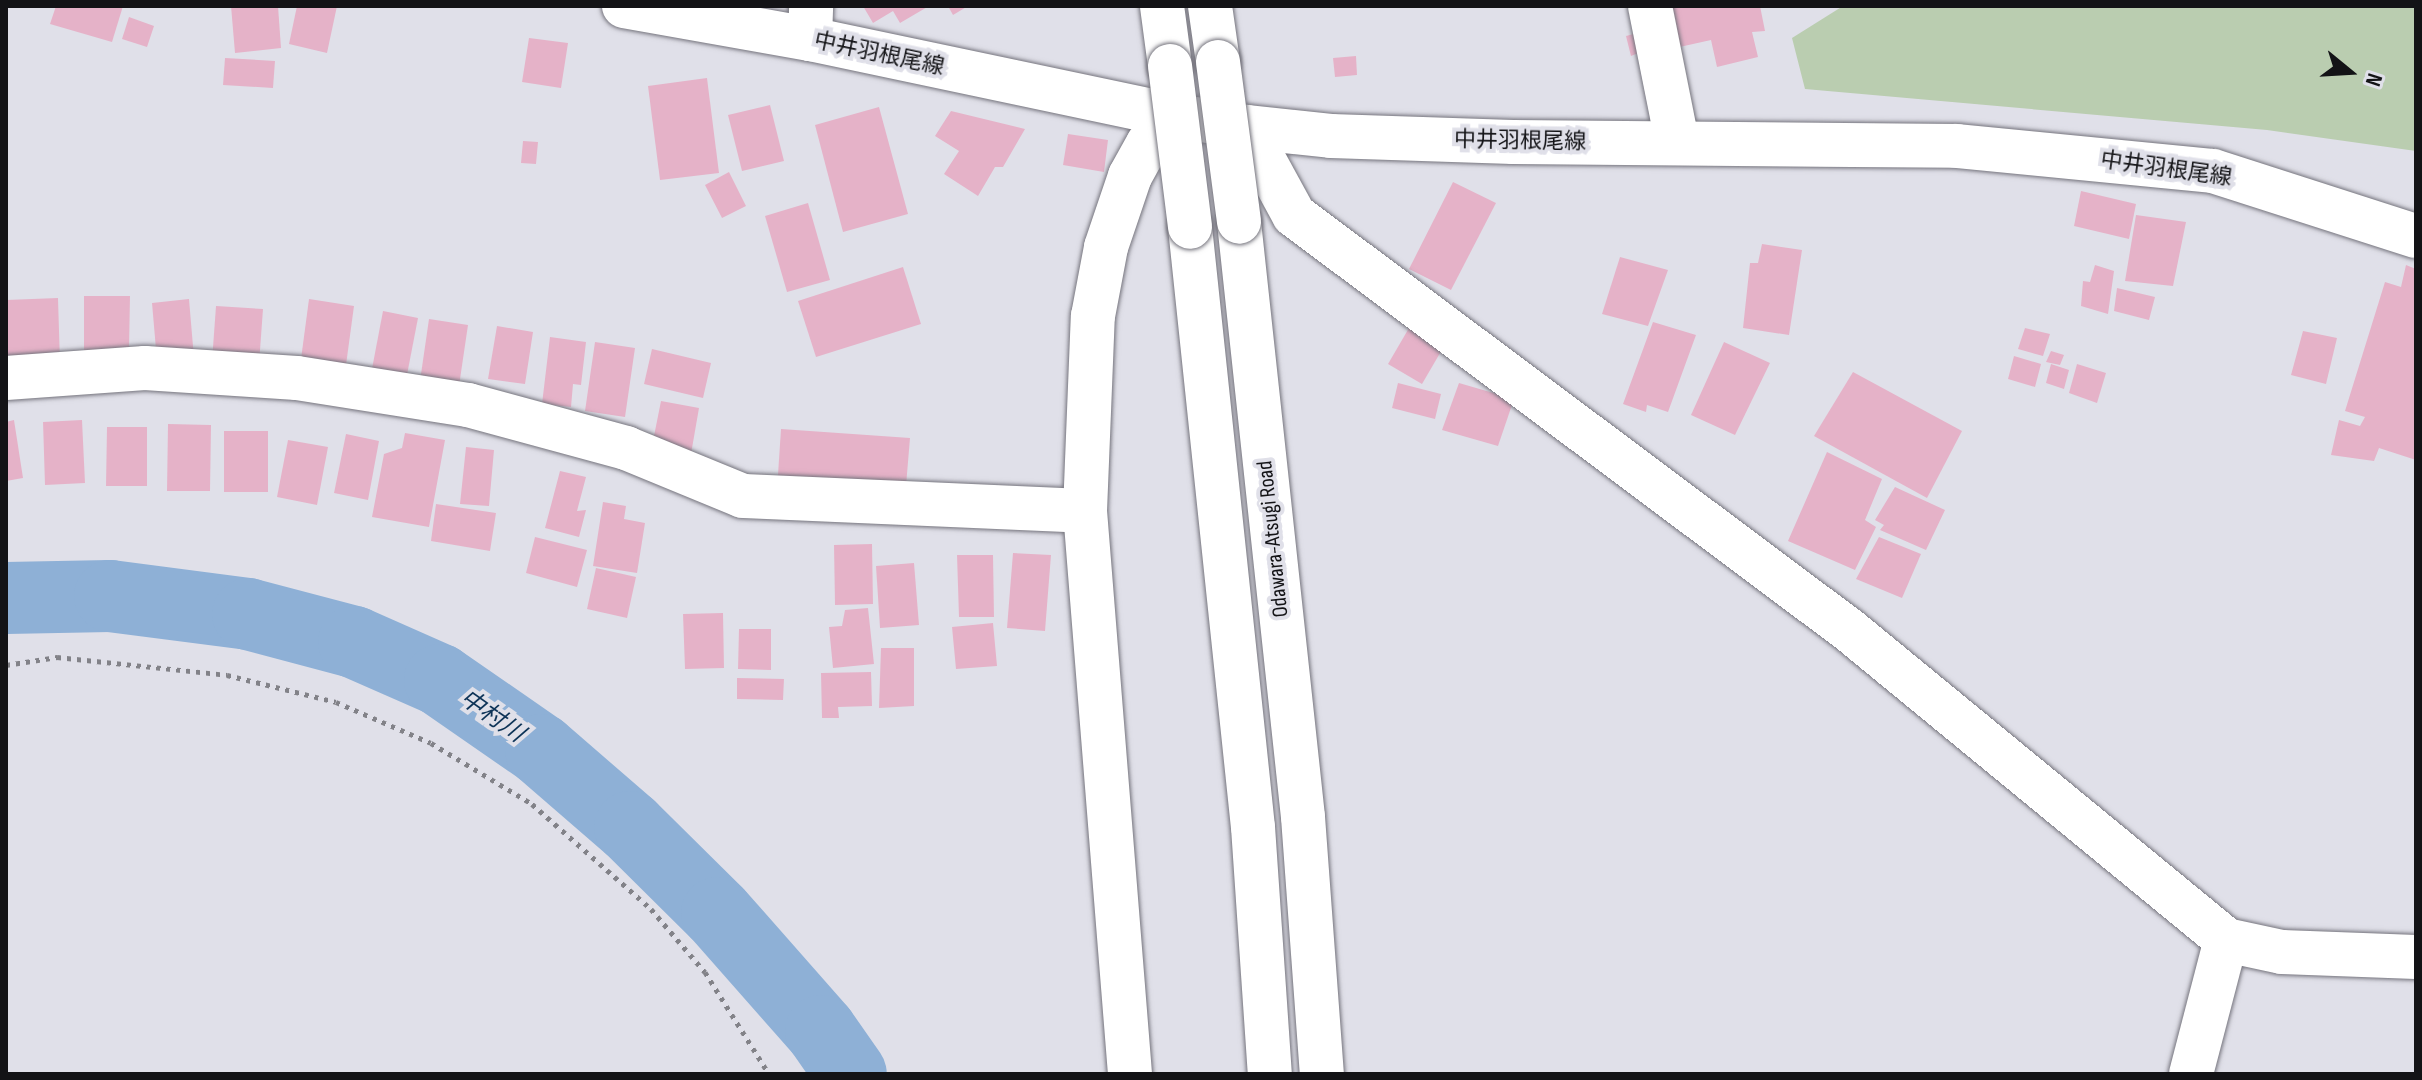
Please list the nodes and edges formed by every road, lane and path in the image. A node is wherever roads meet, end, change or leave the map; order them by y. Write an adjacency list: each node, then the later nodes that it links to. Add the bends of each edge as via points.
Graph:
1 (624, 6): 5 (main road, 中井羽根尾線)
2 (1162, 6): 17 (main road, bridge, via 1253,827)
3 (1210, 6): 18 (main road, Odawara-Atsugi Road, bridge, via 1239,222 1303,817)
4 (1650, 6): 8 (main road)
5 (810, 23): 6 (main road, 中井羽根尾線)
6 (1176, 116): 7 (main road, 中井羽根尾線); 11 (main road, via 1148,144 1130,176 1106,247 1093,316)
7 (1246, 127): 8 (main road, 中井羽根尾線, via 1331,136 1513,142); 13 (main road, via 1294,215 1849,630)
8 (1677, 141): 9 (main road, 中井羽根尾線, via 1957,146 2213,171)
9 (2416, 236)
10 (6, 378): 11 (main road, via 145,368 297,378 468,405 626,448 743,496)
11 (1085, 511): 16 (main road)
12 (6, 665): 15 (path, via 57,657 227,675 336,702 431,743 532,804 651,909 705,972)
13 (2226, 940): 14 (main road, via 2282,952); 19 (main road)
14 (2416, 957)
15 (769, 1074)
16 (1130, 1074)
17 (1270, 1074)
18 (1322, 1074)
19 (2191, 1074)

